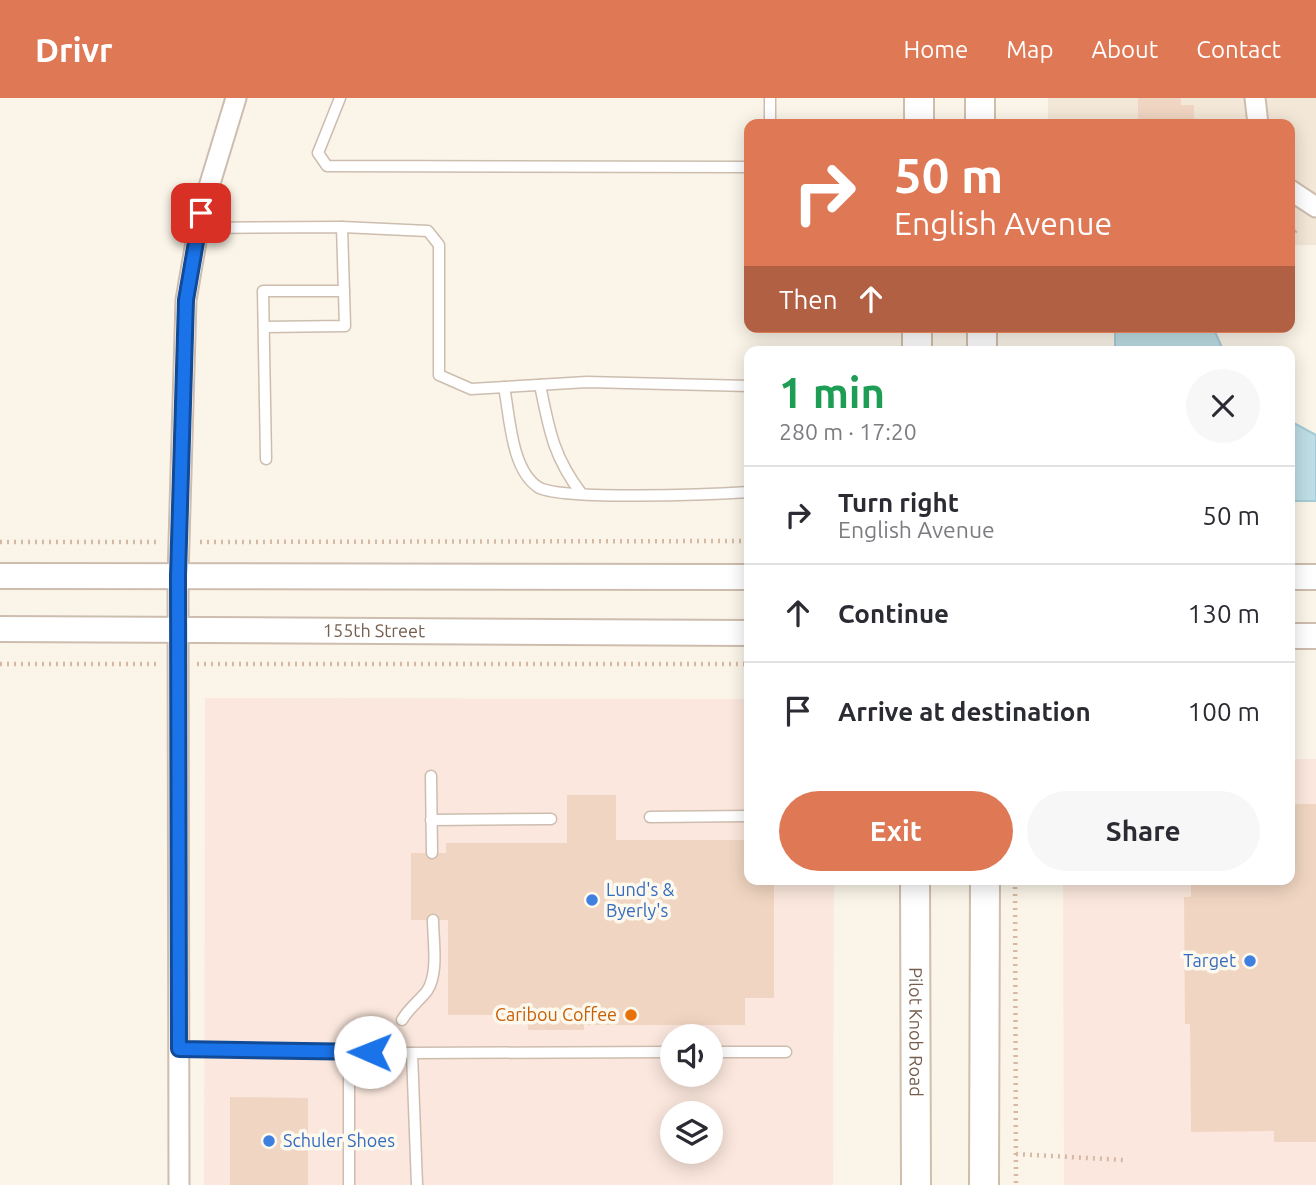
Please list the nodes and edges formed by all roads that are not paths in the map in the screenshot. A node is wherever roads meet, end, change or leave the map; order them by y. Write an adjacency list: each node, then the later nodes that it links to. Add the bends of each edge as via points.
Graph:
1 (236, 98): 15 (street)
2 (340, 98): 11 (lane, via 318,153 327,166)
3 (770, 98): 7 (lane)
4 (919, 98): 8 (main road)
5 (980, 98): 9 (main road)
6 (1255, 98): 10 (street)
7 (770, 119)
8 (919, 119)
9 (980, 119)
10 (1257, 119)
11 (744, 167)
12 (1295, 193): 13 (street)
13 (1316, 207)
14 (342, 227): 15 (lane); 16 (lane); 20 (lane, via 428,231 439,246 439,375 471,389)
15 (199, 228): 25 (street, via 186,300)
16 (344, 291): 17 (lane, via 263,292); 17 (lane, via 345,326)
17 (264, 327): 21 (lane)
18 (540, 385): 19 (lane); 20 (lane); 23 (lane, via 552,444)
19 (744, 386)
20 (504, 387): 23 (lane, via 521,466 539,488)
21 (267, 459)
22 (744, 492): 23 (lane)
23 (581, 493)
24 (0, 576): 25 (street)
25 (178, 576): 26 (street); 30 (street)
26 (744, 576)
27 (1295, 577): 28 (street)
28 (1316, 577)
29 (0, 629): 30 (street, 155th Street)
30 (179, 630): 31 (street, 155th Street); 44 (street)
31 (744, 633)
32 (1295, 636): 33 (street)
33 (1316, 636)
34 (431, 776): 38 (lane)
35 (744, 816): 36 (lane)
36 (650, 817)
37 (551, 819): 38 (lane)
38 (431, 820): 39 (lane)
39 (432, 853)
40 (915, 885): 53 (main road, Pilot Knob Road)
41 (985, 885): 54 (main road)
42 (433, 920): 43 (lane, via 433,976)
43 (402, 1020)
44 (179, 1049): 45 (lane); 50 (street)
45 (349, 1052): 49 (lane); 51 (lane)
46 (660, 1052): 49 (lane)
47 (723, 1052): 48 (lane)
48 (786, 1052)
49 (412, 1053): 52 (lane)
50 (179, 1185)
51 (349, 1185)
52 (417, 1185)
53 (916, 1185)
54 (985, 1185)

